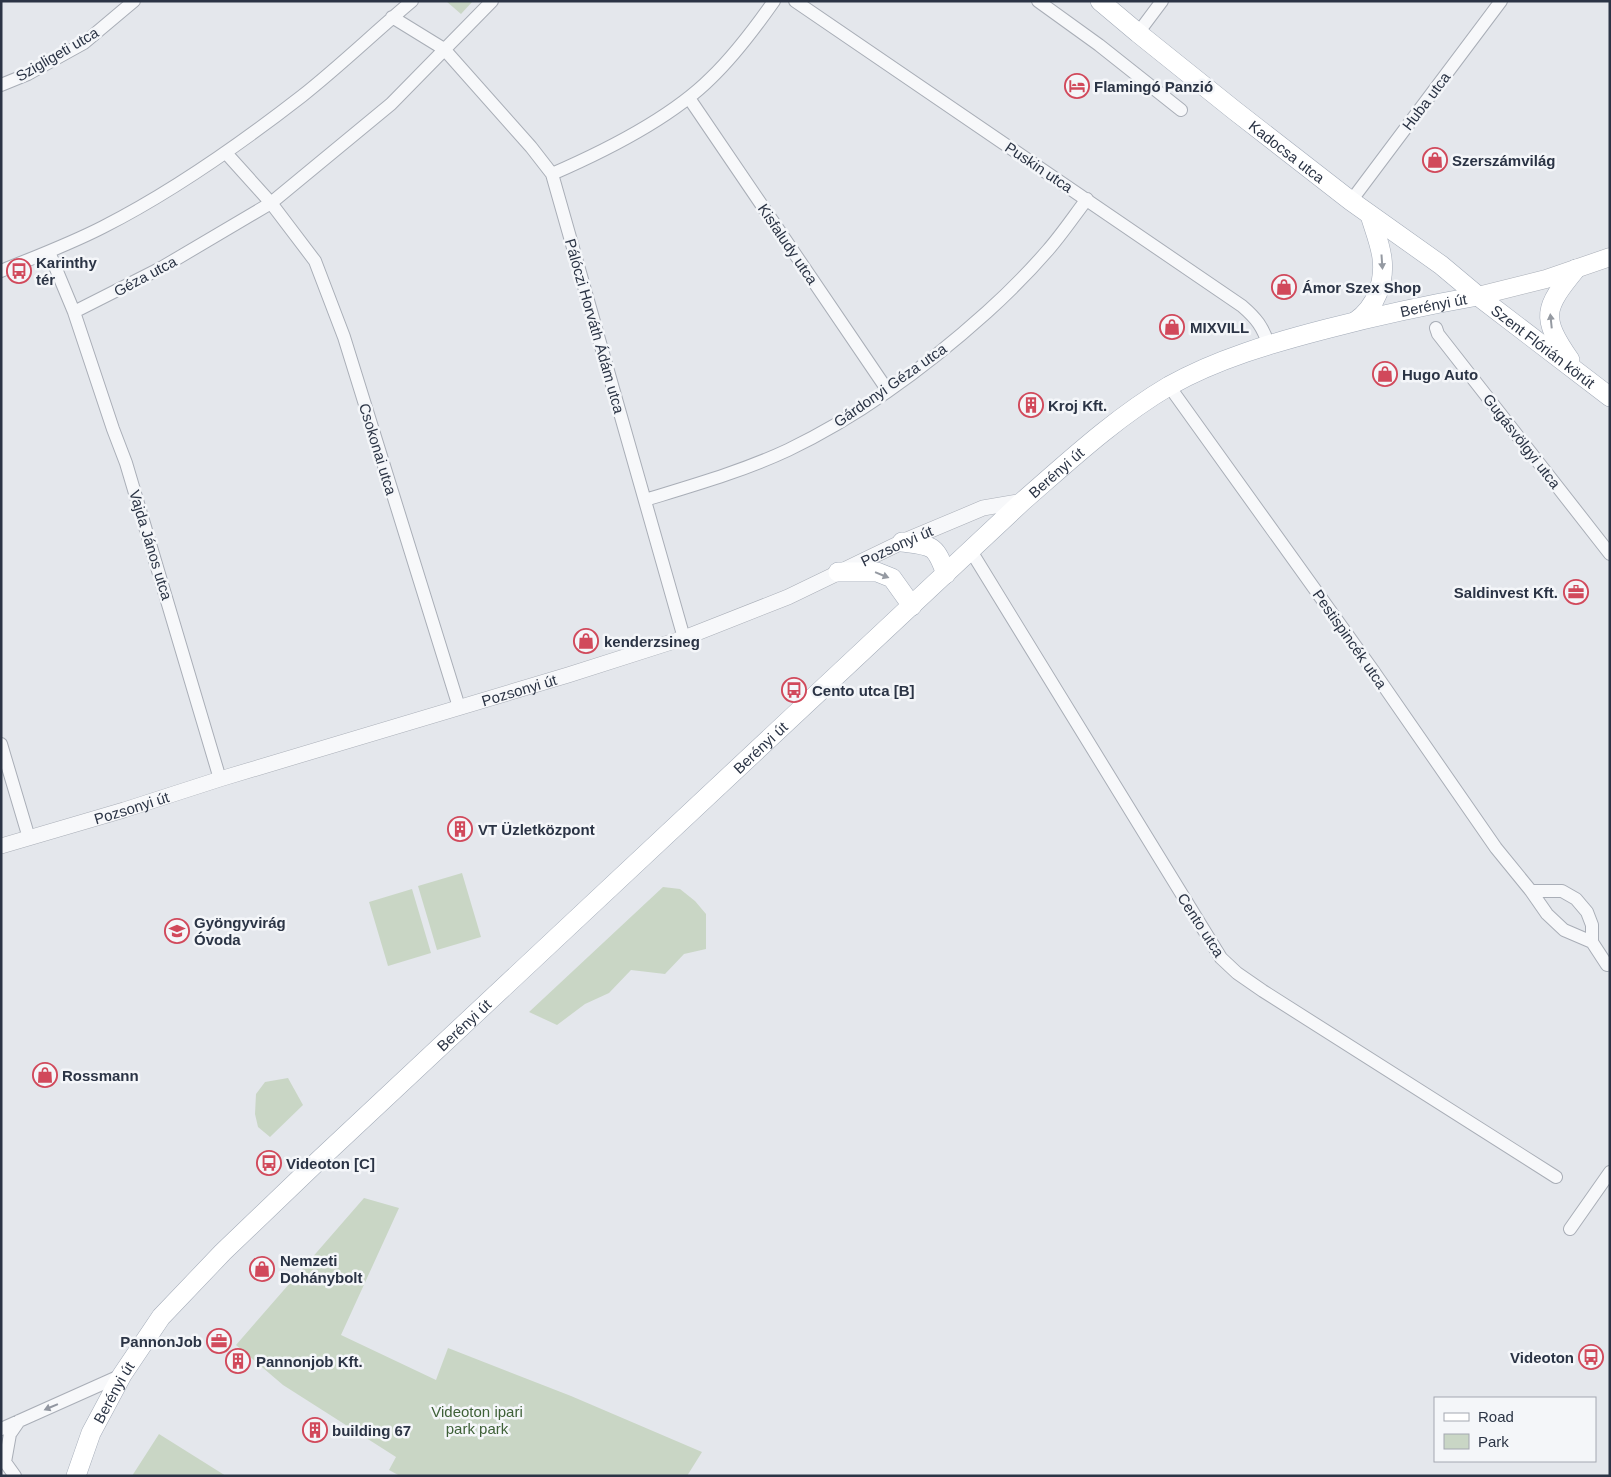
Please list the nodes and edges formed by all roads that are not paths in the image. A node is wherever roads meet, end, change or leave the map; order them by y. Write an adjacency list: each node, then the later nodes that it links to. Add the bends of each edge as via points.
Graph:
1 (134, 1): 13 (street, Szigligeti utca, via 84,43)
2 (412, 1): 10 (street)
3 (492, 1): 12 (street, Géza utca)
4 (774, 1): 14 (street, via 734,54)
5 (795, 1): 18 (street, Puskin utca)
6 (1038, 1): 15 (street)
7 (1100, 1): 11 (main road, Kadocsa utca)
8 (1162, 1): 11 (street)
9 (1501, 1): 19 (street, Huba utca)
10 (392, 17): 12 (street); 16 (street, via 318,83)
11 (1138, 33): 19 (main road, Kadocsa utca)
12 (444, 49): 17 (street, Pálóczi Horváth Ádám utca); 20 (street, Géza utca, via 391,104)
13 (1, 85)
14 (689, 98): 17 (street, via 625,139); 33 (street, Kisfaludy utca)
15 (1181, 110)
16 (226, 153): 20 (street); 22 (street, via 136,210)
17 (552, 174): 35 (street, Pálóczi Horváth Ádám utca)
18 (1087, 199): 30 (street, Puskin utca, via 1242,306 1262,327); 33 (street, Gárdonyi Géza utca, via 1048,250 1005,295 946,347)
19 (1351, 201): 21 (main road, Kadocsa utca)
20 (271, 203): 27 (street, Géza utca, via 162,268); 44 (street, Csokonai utca, via 316,262 332,303)
21 (1370, 215): 26 (main road, Kadocsa utca, via 1441,265); 28 (main road, one-way to 28, via 1382,256 1382,281 1373,304)
22 (49, 252): 25 (street); 27 (street)
23 (1610, 257): 24 (main road, Berényi út)
24 (1576, 269): 26 (main road, Berényi út); 31 (main road, one-way to 24, via 1558,343 1549,318 1552,301)
25 (1, 271)
26 (1478, 296): 28 (main road, Berényi út); 31 (main road, Szent Flórián körút)
27 (74, 312): 46 (street, Vajda János utca, via 140,506)
28 (1356, 321): 30 (main road, Berényi út)
29 (1436, 328): 39 (street, Gugásvölgyi utca)
30 (1269, 345): 32 (main road, Berényi út)
31 (1583, 378): 34 (main road, Szent Flórián körút)
32 (1169, 386): 36 (main road, Berényi út, via 1115,422); 49 (street, Pestispincék utca, via 1496,848)
33 (888, 390): 35 (street, Gárdonyi Géza utca, via 823,432 787,450 728,474)
34 (1610, 397)
35 (645, 500): 43 (street, Pálóczi Horváth Ádám utca)
36 (1023, 502): 37 (street, Pozsonyi út, via 983,508); 38 (main road, Berényi út)
37 (902, 542): 40 (street, Pozsonyi út); 41 (main road, via 927,545 939,554)
38 (971, 551): 41 (main road, Berényi út); 53 (street, Cento utca, via 1221,958 1263,991)
39 (1610, 554)
40 (838, 572): 42 (main road, one-way to 42, via 877,572 892,578); 43 (street, Pozsonyi út, via 788,597)
41 (946, 574): 42 (main road, Berényi út)
42 (912, 606): 55 (main road, Berényi út, via 223,1252 161,1317)
43 (684, 638): 44 (street, Pozsonyi út)
44 (458, 707): 46 (street, Pozsonyi út)
45 (1, 744): 47 (street)
46 (220, 780): 47 (street, Pozsonyi út)
47 (29, 838): 48 (street, Pozsonyi út)
48 (1, 846)
49 (1531, 891): 50 (street, Pestispincék utca, via 1547,914 1564,930); 50 (street, via 1562,891 1576,899 1587,912 1592,925)
50 (1592, 942): 51 (street)
51 (1607, 965)
52 (1610, 1172): 54 (street)
53 (1556, 1177)
54 (1570, 1230)
55 (122, 1375): 56 (street, one-way to 56); 60 (main road, Berényi út, via 91,1433)
56 (20, 1420): 57 (street); 58 (street, via 10,1434)
57 (1, 1429)
58 (3, 1461): 59 (street)
59 (15, 1476)
60 (76, 1476)

